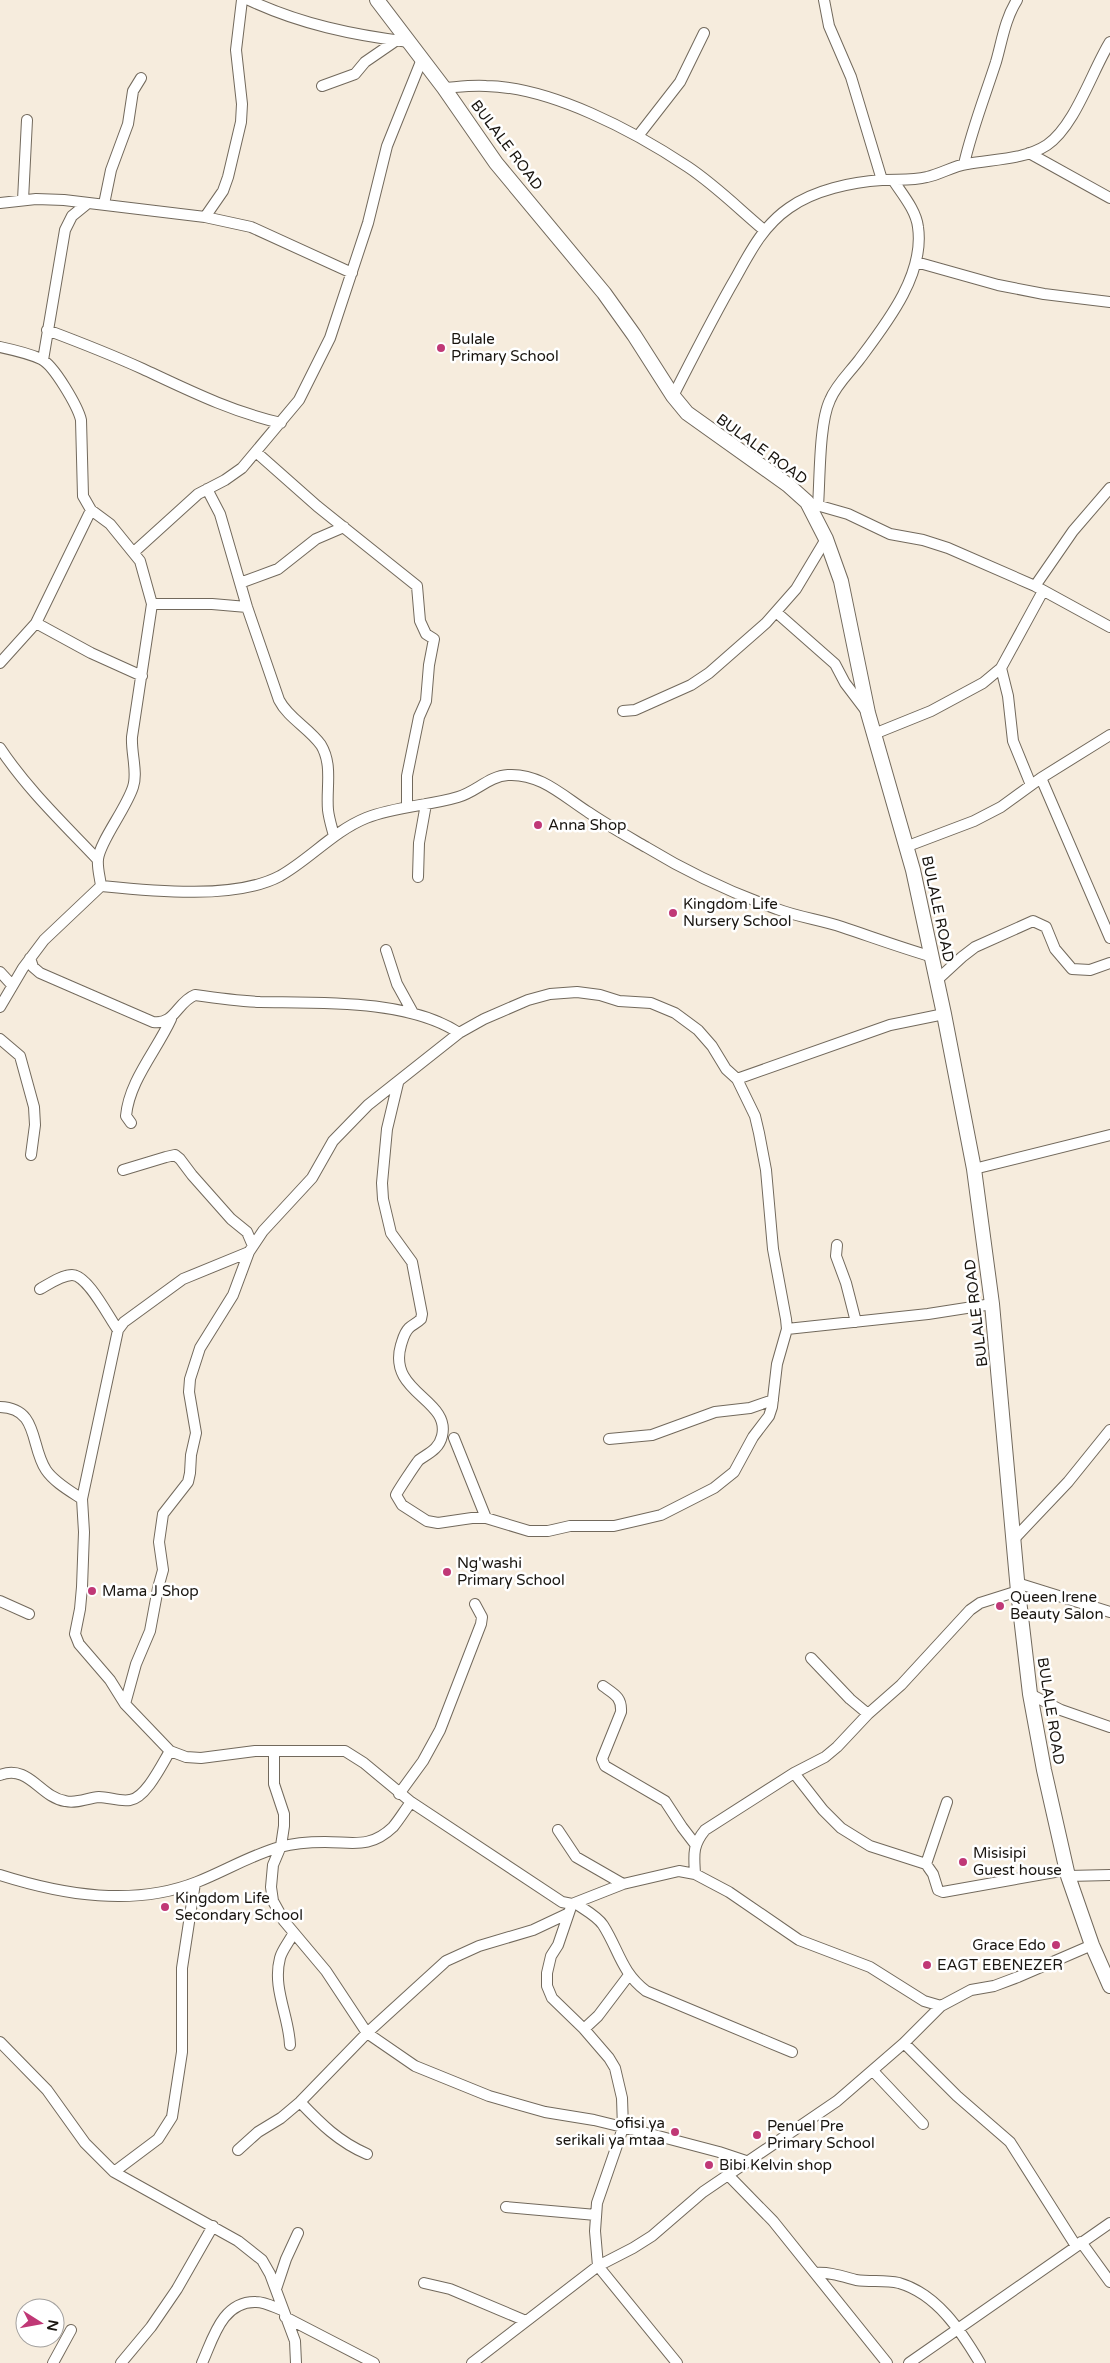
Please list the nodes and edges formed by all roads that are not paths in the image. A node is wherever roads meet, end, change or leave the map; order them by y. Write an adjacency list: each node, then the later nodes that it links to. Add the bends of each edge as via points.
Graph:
1 (242, 0): 24 (street, via 236,50 241,122 228,177)
2 (249, 0): 7 (street, via 286,16 331,29)
3 (377, 0): 7 (street, BULALE ROAD)
4 (824, 0): 17 (street, via 829,26 854,86)
5 (1017, 0): 16 (street, via 1005,27)
6 (704, 33): 14 (street, via 680,82)
7 (403, 41): 9 (street, BULALE ROAD); 11 (street, via 365,62 354,74)
8 (1110, 42): 15 (street, via 1075,111 1059,133 1047,144)
9 (422, 59): 12 (street, BULALE ROAD); 27 (street, via 387,146)
10 (141, 78): 23 (street, via 133,90 128,124 111,170)
11 (322, 86)
12 (444, 88): 14 (street, via 487,86 528,91 578,108); 32 (street, BULALE ROAD, via 496,163 604,293)
13 (27, 120): 20 (street)
14 (638, 136): 25 (street, via 689,168)
15 (1028, 153): 16 (street); 19 (street)
16 (964, 164): 18 (street, via 928,177)
17 (882, 180): 18 (street); 25 (street, via 804,198)
18 (893, 180): 26 (street, via 913,211 918,227)
19 (1110, 198)
20 (23, 200): 21 (street); 22 (street)
21 (0, 203)
22 (88, 203): 23 (street); 29 (street, via 72,216 65,230)
23 (104, 204): 24 (street)
24 (205, 217): 27 (street, via 251,227)
25 (764, 230): 32 (street, via 713,317)
26 (916, 262): 28 (street, via 998,285); 37 (street, via 893,315 828,402)
27 (352, 273): 33 (street, via 330,338 312,377)
28 (1110, 302)
29 (47, 330): 31 (street); 33 (street, via 200,397 255,418)
30 (0, 347): 31 (street)
31 (43, 360): 38 (street, via 78,408 83,496)
32 (673, 396): 37 (street, BULALE ROAD, via 687,413)
33 (281, 423): 34 (street)
34 (256, 452): 36 (street, via 242,468); 39 (street)
35 (1110, 488): 43 (street, via 1072,531)
36 (207, 489): 41 (street, via 188,502); 42 (street, via 220,514)
37 (812, 504): 40 (street, BULALE ROAD); 43 (street, via 848,514 890,534 948,548)
38 (90, 510): 41 (street, via 110,524); 47 (street)
39 (344, 527): 42 (street, via 316,540 278,569); 60 (street, via 414,582 418,591 420,621 426,634 434,639 426,701 419,717 407,776)
40 (826, 539): 46 (street, via 796,589); 53 (street, BULALE ROAD, via 841,581)
41 (134, 552): 44 (street, via 146,579)
42 (240, 583): 45 (street)
43 (1039, 589): 48 (street); 50 (street)
44 (152, 604): 45 (street); 51 (street)
45 (248, 607): 61 (street, via 278,700 320,744 325,754 328,811)
46 (776, 612): 52 (street, via 709,673 691,685 635,710); 53 (street, via 830,659)
47 (36, 623): 49 (street); 51 (street)
48 (1110, 627)
49 (0, 663)
50 (1001, 668): 54 (street, via 983,683 931,711); 58 (street, via 1013,741)
51 (142, 676): 63 (street, via 131,751 134,784)
52 (623, 711)
53 (868, 713): 54 (street, BULALE ROAD)
54 (874, 734): 62 (street, BULALE ROAD)
55 (1110, 734): 57 (street)
56 (0, 748): 63 (street, via 28,785)
57 (1041, 778): 58 (street); 66 (street)
58 (1031, 785): 62 (street, via 1001,807 974,821)
59 (426, 804): 60 (street); 64 (street, via 419,843); 68 (street, via 459,797 500,776 520,776 538,781 666,859 728,890 779,910)
60 (407, 806): 61 (street, via 363,819)
61 (334, 836): 65 (street, via 279,876 250,886 141,891)
62 (908, 846): 68 (street, BULALE ROAD)
63 (98, 860): 65 (street)
64 (418, 877)
65 (101, 886): 69 (street, via 44,940)
66 (1110, 938)
67 (386, 950): 75 (street, via 397,984)
68 (932, 957): 72 (street, BULALE ROAD)
69 (30, 958): 73 (street); 77 (street, via 40,973 120,1008 153,1022)
70 (1110, 963): 72 (street, via 1090,970 1072,969 1055,949 1046,927 1033,921 975,948)
71 (0, 972): 73 (street)
72 (937, 980): 76 (street, BULALE ROAD)
73 (12, 985): 74 (street)
74 (0, 1007)
75 (413, 1014): 77 (street, via 393,1009 195,996 181,1004); 78 (street, via 446,1024)
76 (944, 1014): 80 (street, via 890,1025); 85 (street, BULALE ROAD)
77 (171, 1019): 82 (street, via 129,1101 126,1116)
78 (459, 1033): 80 (street, via 528,1000 550,994 577,992 619,1001 651,1003 675,1013 698,1030 726,1069); 81 (street)
79 (0, 1039): 84 (street, via 20,1056 34,1107)
80 (737, 1078): 95 (street, via 754,1116 766,1170 773,1249)
81 (398, 1083): 88 (street, via 368,1105 333,1141 312,1178); 102 (street, via 388,1129 383,1199 391,1233 412,1262 422,1314 421,1320 404,1334 398,1362 404,1379 440,1417 443,1428 439,1444 418,1461 396,1495 402,1505 427,1521 438,1523)
82 (131, 1123)
83 (1110, 1135): 85 (street)
84 (31, 1155)
85 (974, 1169): 92 (street, BULALE ROAD)
86 (123, 1170): 87 (street, via 175,1156 230,1219)
87 (247, 1232): 88 (street); 90 (street)
88 (261, 1234): 90 (street)
89 (837, 1245): 93 (street, via 836,1256)
90 (251, 1249): 94 (street, via 175,1284 130,1316); 112 (street, via 233,1296 200,1348 190,1379 196,1433 190,1473 188,1482 163,1514 159,1542 163,1570 150,1631 134,1670)
91 (40, 1289): 94 (street, via 72,1275 79,1277 90,1287)
92 (992, 1304): 93 (street); 103 (street, BULALE ROAD)
93 (856, 1322): 95 (street)
94 (118, 1330): 101 (street)
95 (787, 1330): 96 (street, via 777,1364)
96 (773, 1400): 100 (street, via 750,1408 715,1412 652,1435); 102 (street, via 769,1416 734,1472 714,1488 661,1515 614,1526 570,1526 538,1531)
97 (0, 1408): 101 (street, via 21,1412 30,1425 47,1471)
98 (1110, 1430): 103 (street, via 1068,1482)
99 (454, 1438): 102 (street)
100 (609, 1439)
101 (82, 1499): 112 (street, via 82,1587 74,1634)
102 (486, 1518)
103 (1014, 1539): 104 (street, BULALE ROAD)
104 (1018, 1587): 107 (street); 111 (street, BULALE ROAD); 113 (street, via 970,1610 901,1685)
105 (0, 1600): 108 (street)
106 (475, 1604): 119 (street, via 482,1617 481,1624 440,1730)
107 (1110, 1612)
108 (29, 1614)
109 (811, 1658): 113 (street)
110 (602, 1686): 123 (street, via 622,1703 602,1759 605,1766 665,1801)
111 (1030, 1694): 114 (street, via 1061,1710); 126 (street, BULALE ROAD)
112 (125, 1704): 115 (street)
113 (868, 1714): 117 (street, via 856,1730 825,1757)
114 (1110, 1727)
115 (170, 1751): 116 (street, via 201,1758); 118 (street, via 143,1793 128,1801 98,1797 66,1802 21,1774)
116 (274, 1751): 119 (street, via 345,1751); 124 (street, via 274,1784 284,1814)
117 (794, 1773): 123 (street, via 705,1830); 125 (street, via 841,1828 870,1846)
118 (0, 1775)
119 (399, 1794): 120 (street)
120 (411, 1802): 124 (street, via 394,1826 369,1842); 132 (street, via 525,1879 562,1902)
121 (947, 1802): 125 (street)
122 (558, 1830): 131 (street, via 576,1857)
123 (695, 1844): 127 (street)
124 (281, 1846): 130 (street); 134 (street, via 271,1887 278,1912)
125 (926, 1864): 126 (street, via 942,1892)
126 (1067, 1873): 129 (street); 135 (street, BULALE ROAD)
127 (695, 1874): 131 (street, via 679,1871); 138 (street, via 729,1892 799,1940 870,1967 924,2001)
128 (0, 1875): 130 (street, via 61,1890 130,1898 160,1894)
129 (1110, 1875)
130 (195, 1883): 152 (street, via 182,1968 182,2052 172,2117 158,2138)
131 (623, 1884): 132 (street)
132 (573, 1904): 133 (street); 136 (street, via 603,1924)
133 (567, 1914): 139 (street, via 549,1965 547,1986 552,1998); 140 (street, via 533,1930 479,1946 446,1961)
134 (294, 1934): 140 (street, via 326,1971); 143 (street, via 280,1958 279,1969 280,2000)
135 (1092, 1945): 137 (street, BULALE ROAD); 138 (street, via 994,1986 971,1990)
136 (629, 1975): 139 (street); 144 (street, via 646,1991)
137 (1110, 1986)
138 (941, 2006): 142 (street)
139 (584, 2029): 148 (street, via 615,2068 622,2098)
140 (367, 2033): 146 (street); 148 (street, via 415,2066 489,2096 545,2112)
141 (0, 2042): 152 (street, via 47,2090 85,2143)
142 (904, 2043): 145 (street); 159 (street, via 957,2096 1010,2142)
143 (290, 2045)
144 (792, 2052)
145 (874, 2071): 147 (street); 151 (street, via 836,2101)
146 (300, 2102): 149 (street); 150 (street, via 335,2138)
147 (923, 2124)
148 (623, 2128): 151 (street); 155 (street, via 601,2188)
149 (238, 2150)
150 (367, 2154)
151 (746, 2161): 153 (street)
152 (114, 2172): 157 (street)
153 (728, 2175): 160 (street, via 652,2236); 161 (street, via 773,2221)
154 (506, 2207): 155 (street)
155 (596, 2215): 160 (street)
156 (1110, 2223): 159 (street)
157 (213, 2226): 164 (street, via 262,2260); 171 (street, via 178,2289)
158 (298, 2233): 164 (street)
159 (1079, 2244): 162 (street); 167 (street)
160 (598, 2266): 166 (street); 175 (street)
161 (815, 2273): 167 (street, via 888,2281 911,2288 930,2300); 176 (street)
162 (1110, 2282)
163 (424, 2283): 166 (street, via 450,2289)
164 (276, 2289): 165 (street)
165 (284, 2314): 172 (street, via 255,2302 234,2309 214,2331); 173 (street, via 295,2341); 174 (street)
166 (526, 2321): 169 (street)
167 (959, 2328): 177 (street); 178 (street)
168 (71, 2330): 170 (street)
169 (477, 2362)
170 (53, 2363)
171 (121, 2363)
172 (202, 2363)
173 (296, 2363)
174 (374, 2363)
175 (677, 2363)
176 (887, 2363)
177 (909, 2363)
178 (980, 2363)

